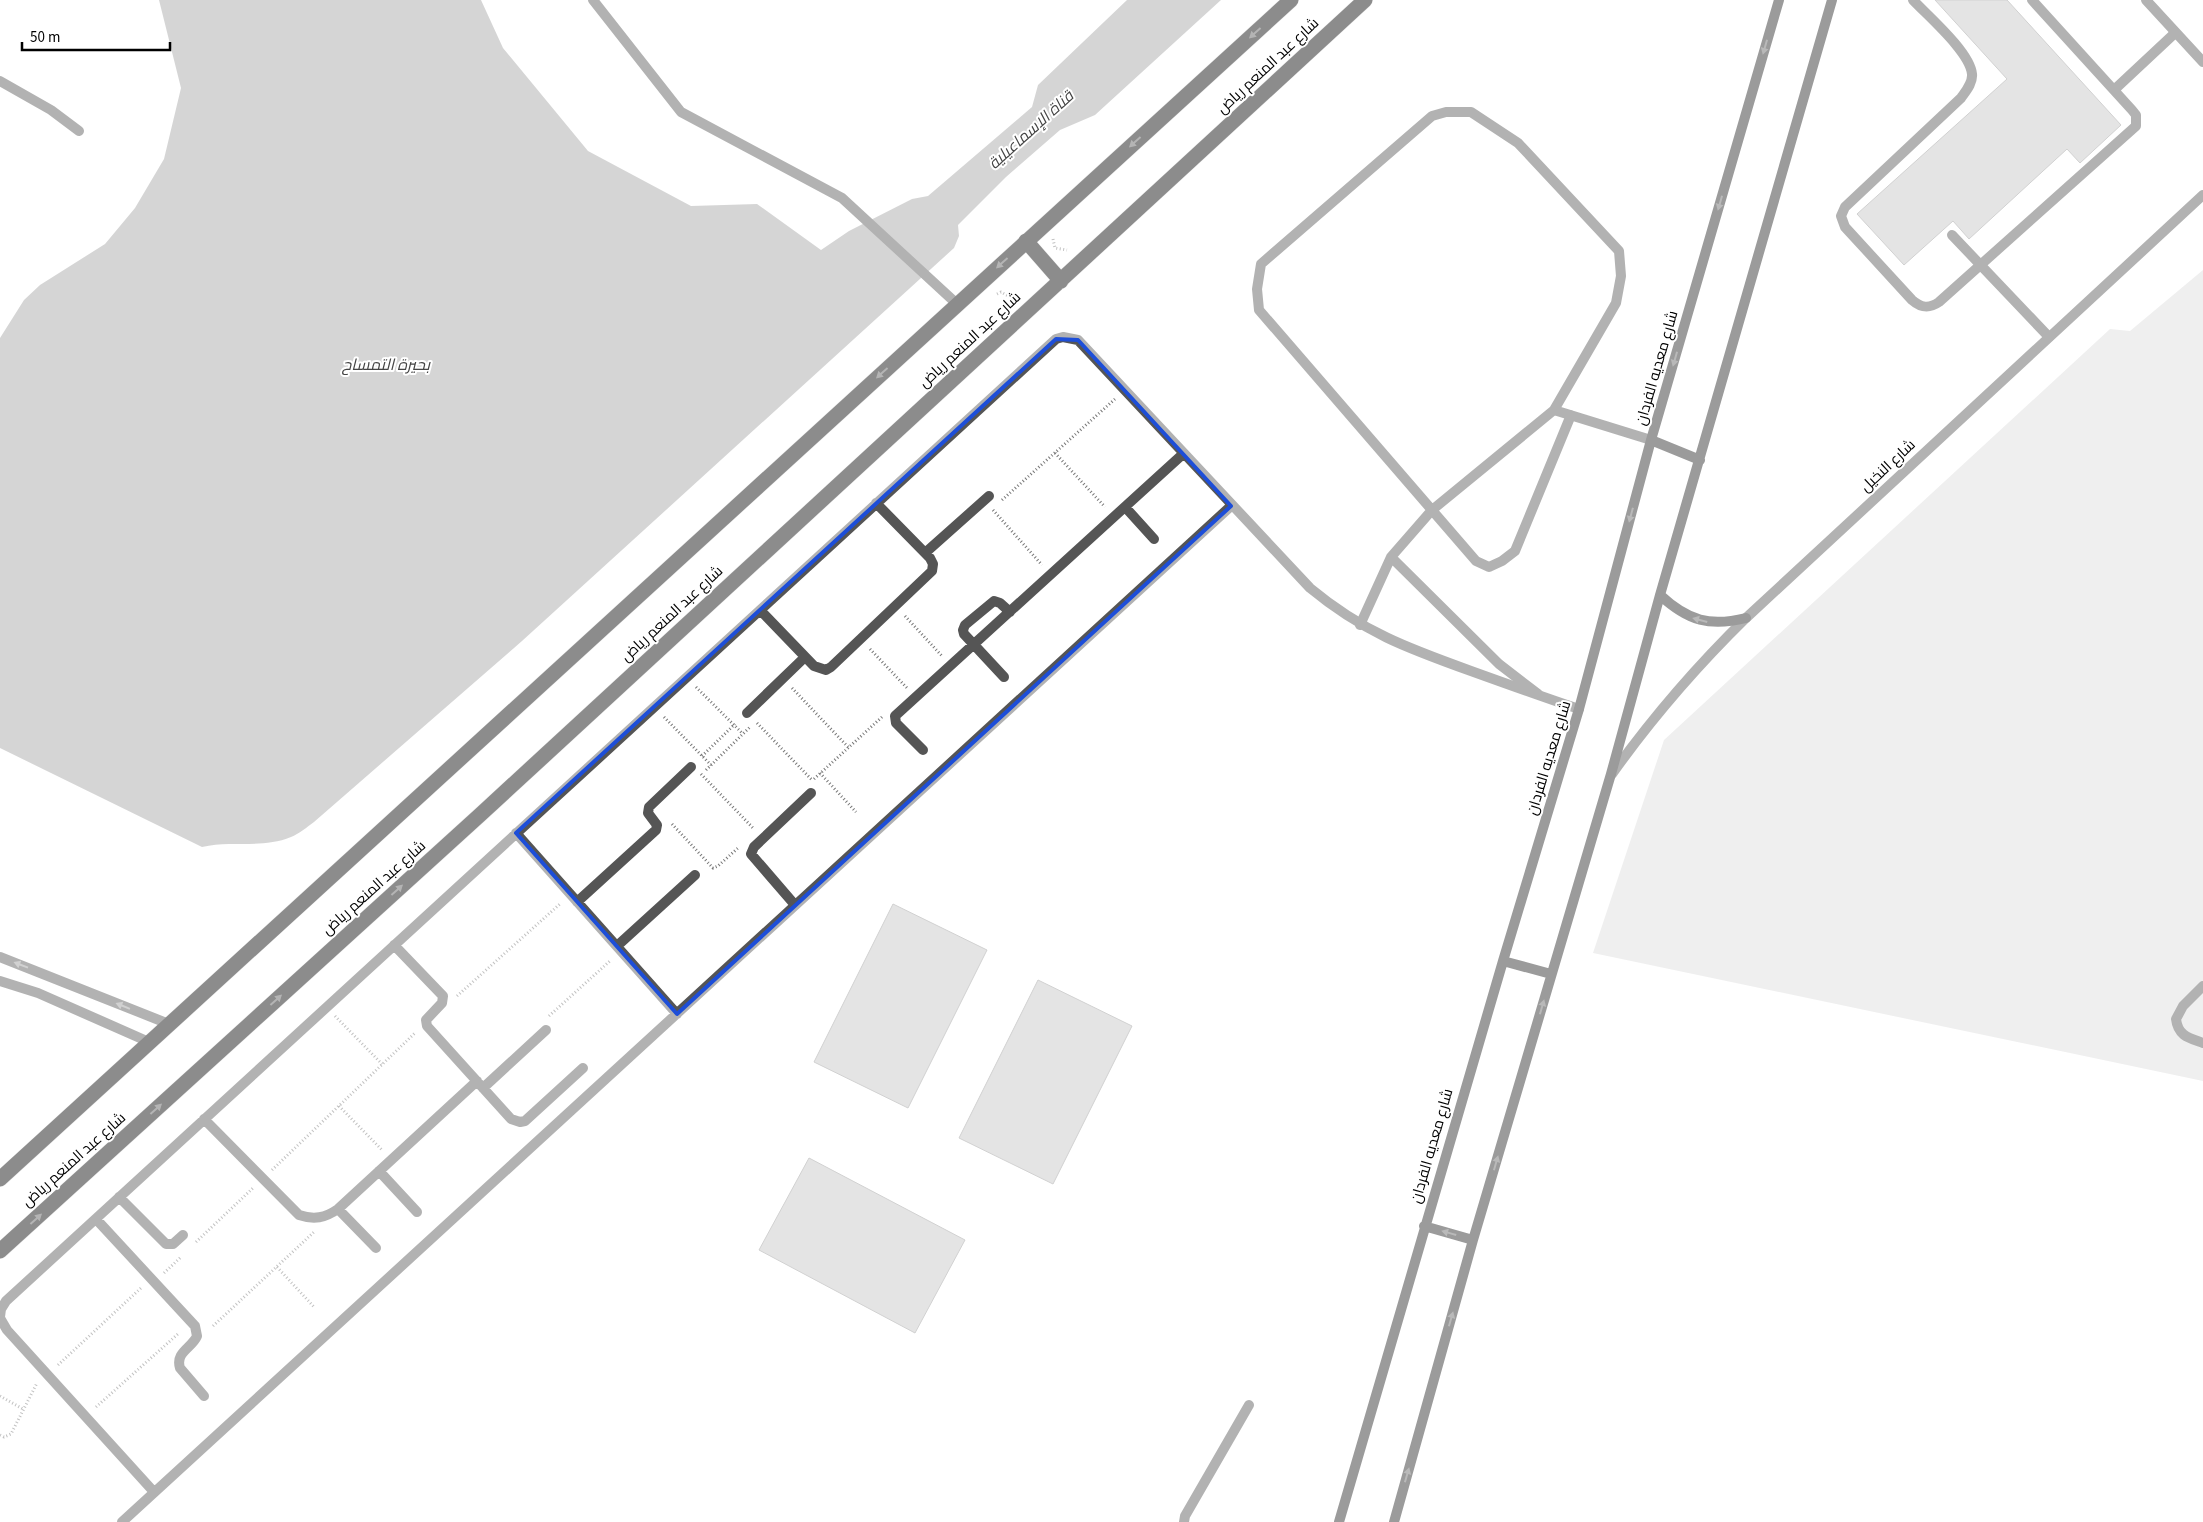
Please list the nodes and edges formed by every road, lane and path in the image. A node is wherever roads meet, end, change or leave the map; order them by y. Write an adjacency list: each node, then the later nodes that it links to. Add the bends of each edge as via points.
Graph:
1 (593, 0): 21 (street, via 681,112 842,198)
2 (1291, 0): 17 (highway, one-way to 17)
3 (1365, 0): 20 (highway, شارع عبد المنعم رياض)
4 (1779, 0): 26 (street, شارع معديه الفردان, one-way to 26)
5 (1832, 0): 29 (street)
6 (1913, 0): 19 (street, via 1964,56 1972,73 1970,82 1961,98 1846,207 1841,216 1842,222 1922,307 1940,302)
7 (2032, 0): 12 (street)
8 (2146, 0): 9 (street)
9 (2175, 33): 10 (street); 12 (street)
10 (2203, 62)
11 (0, 81): 13 (street, via 51,110)
12 (2114, 90): 19 (street, via 2136,115 2136,126)
13 (79, 131)
14 (2203, 195): 22 (street, شارع النخيل)
15 (1056, 234): 18 (path, via 1052,238 1055,248 1065,252)
16 (1952, 234): 19 (street)
17 (1026, 241): 20 (highway); 21 (highway, one-way to 21)
18 (1074, 246)
19 (1980, 265): 22 (street)
20 (1061, 280): 118 (highway, شارع عبد المنعم رياض, one-way to 20)
21 (957, 304): 95 (highway, one-way to 95)
22 (2049, 337): 46 (street, شارع النخيل)
23 (1124, 390): 27 (path); 28 (street); 31 (street, via 1078,340 1056,339)
24 (1554, 410): 25 (street); 35 (street); 35 (street, via 1616,303 1621,276 1618,250 1518,143 1471,112 1446,112 1432,116 1261,264 1256,289 1259,310)
25 (1571, 415): 26 (street); 35 (street, via 1514,551 1502,561 1489,566 1476,561)
26 (1651, 440): 29 (street); 60 (street, شارع معديه الفردان, one-way to 60)
27 (1055, 453): 34 (path); 37 (path)
28 (1183, 454): 32 (street); 33 (street)
29 (1700, 460): 42 (street)
30 (988, 496): 39 (street)
31 (876, 502): 39 (street); 44 (street)
32 (1232, 506): 47 (street, via 1310,588); 83 (street)
33 (1125, 507): 37 (street); 38 (street)
34 (993, 509): 36 (path); 41 (path)
35 (1432, 510): 40 (street)
36 (986, 516)
37 (1114, 517): 41 (street)
38 (1154, 539)
39 (925, 553): 43 (street, via 933,564 932,571)
40 (1391, 557): 47 (street); 57 (street, via 1499,664)
41 (1051, 574): 45 (street)
42 (1660, 595): 46 (street, one-way to 42, via 1709,622 1674,608); 72 (street)
43 (896, 606): 48 (street); 51 (path)
44 (760, 610): 50 (street); 53 (street)
45 (1010, 612): 49 (street); 49 (street, via 994,601 965,625 963,632)
46 (1746, 618): 72 (street, شارع النخيل, via 1674,693)
47 (1360, 625): 57 (street, via 1415,651)
48 (861, 639): 52 (street, via 826,670); 58 (path)
49 (974, 644): 51 (street); 54 (street)
50 (805, 657): 52 (street); 61 (street)
51 (951, 665): 58 (street)
52 (814, 666): 55 (path)
53 (686, 677): 59 (street); 63 (path)
54 (1004, 677)
55 (792, 687): 56 (path); 65 (path)
56 (785, 694)
57 (1541, 697): 60 (street)
58 (916, 698): 62 (street)
59 (653, 707): 67 (path); 78 (street)
60 (1580, 709): 87 (street, شارع معديه الفردان)
61 (747, 713): 63 (path)
62 (895, 716): 65 (path, via 885,715); 66 (street, via 896,723)
63 (734, 726): 64 (path); 67 (path)
64 (743, 734): 68 (path); 73 (path, via 756,722)
65 (848, 747): 70 (path)
66 (923, 750)
67 (702, 756): 68 (path); 69 (path)
68 (711, 765): 71 (path)
69 (691, 767): 77 (street, via 649,807 648,813)
70 (820, 773): 73 (path); 76 (path)
71 (701, 774): 74 (path); 79 (path, via 756,831)
72 (1611, 774): 88 (street)
73 (812, 780): 75 (path)
74 (694, 781)
75 (808, 790): 83 (street, via 751,854)
76 (856, 812)
77 (654, 820): 80 (path, via 661,813 713,868); 82 (street, via 656,830)
78 (516, 833): 82 (street); 84 (street)
79 (751, 836)
80 (739, 847)
81 (695, 875): 85 (street)
82 (574, 898): 85 (street); 91 (path, via 458,995)
83 (795, 906): 93 (street)
84 (394, 945): 91 (street, via 441,992); 92 (street)
85 (617, 946): 93 (street)
86 (0, 957): 95 (street, one-way to 86)
87 (1503, 961): 88 (street); 113 (street, شارع معديه الفردان)
88 (1551, 974): 115 (street, one-way to 88)
89 (0, 980): 97 (street, via 38,993)
90 (2203, 986): 98 (street, via 2183,1006 2176,1019 2181,1033)
91 (443, 999): 94 (street)
92 (327, 1007): 99 (path); 103 (street)
93 (677, 1014): 133 (street)
94 (425, 1023): 99 (path); 101 (street)
95 (169, 1024): 97 (highway)
96 (546, 1030): 101 (street)
97 (148, 1042): 107 (highway)
98 (2203, 1043)
99 (382, 1064): 102 (path)
100 (583, 1068): 101 (street, via 520,1122 511,1119)
101 (480, 1084): 104 (street)
102 (338, 1106): 104 (path); 106 (path)
103 (204, 1119): 106 (street); 108 (street)
104 (392, 1160): 105 (street)
105 (379, 1171): 109 (street); 110 (street)
106 (263, 1178): 111 (street, via 299,1215); 116 (path)
107 (0, 1179)
108 (119, 1197): 112 (street); 114 (street, via 166,1244 173,1244)
109 (338, 1209): 111 (street); 117 (street)
110 (417, 1212)
111 (320, 1218): 120 (path, via 313,1234)
112 (96, 1219): 121 (street); 123 (street, via 6,1301)
113 (1424, 1226): 115 (street, one-way to 113); 136 (street, شارع معديه الفردان)
114 (183, 1235)
115 (1473, 1240): 137 (street, one-way to 115)
116 (193, 1245)
117 (376, 1248)
118 (0, 1251)
119 (186, 1252): 121 (path)
120 (277, 1267): 122 (path); 125 (path)
121 (153, 1281): 124 (street); 126 (path)
122 (315, 1308)
123 (0, 1317): 126 (street, via 7,1330)
124 (191, 1322): 128 (street, via 197,1336 180,1355 178,1364); 131 (path)
125 (213, 1326)
126 (46, 1372): 130 (path); 131 (street)
127 (0, 1396): 130 (path)
128 (204, 1396)
129 (1248, 1405): 135 (street)
130 (23, 1409): 132 (path, via 11,1434)
131 (86, 1416): 133 (street)
132 (0, 1435)
133 (154, 1492): 134 (street)
134 (122, 1522)
135 (1184, 1522)
136 (1339, 1522)
137 (1394, 1522)

